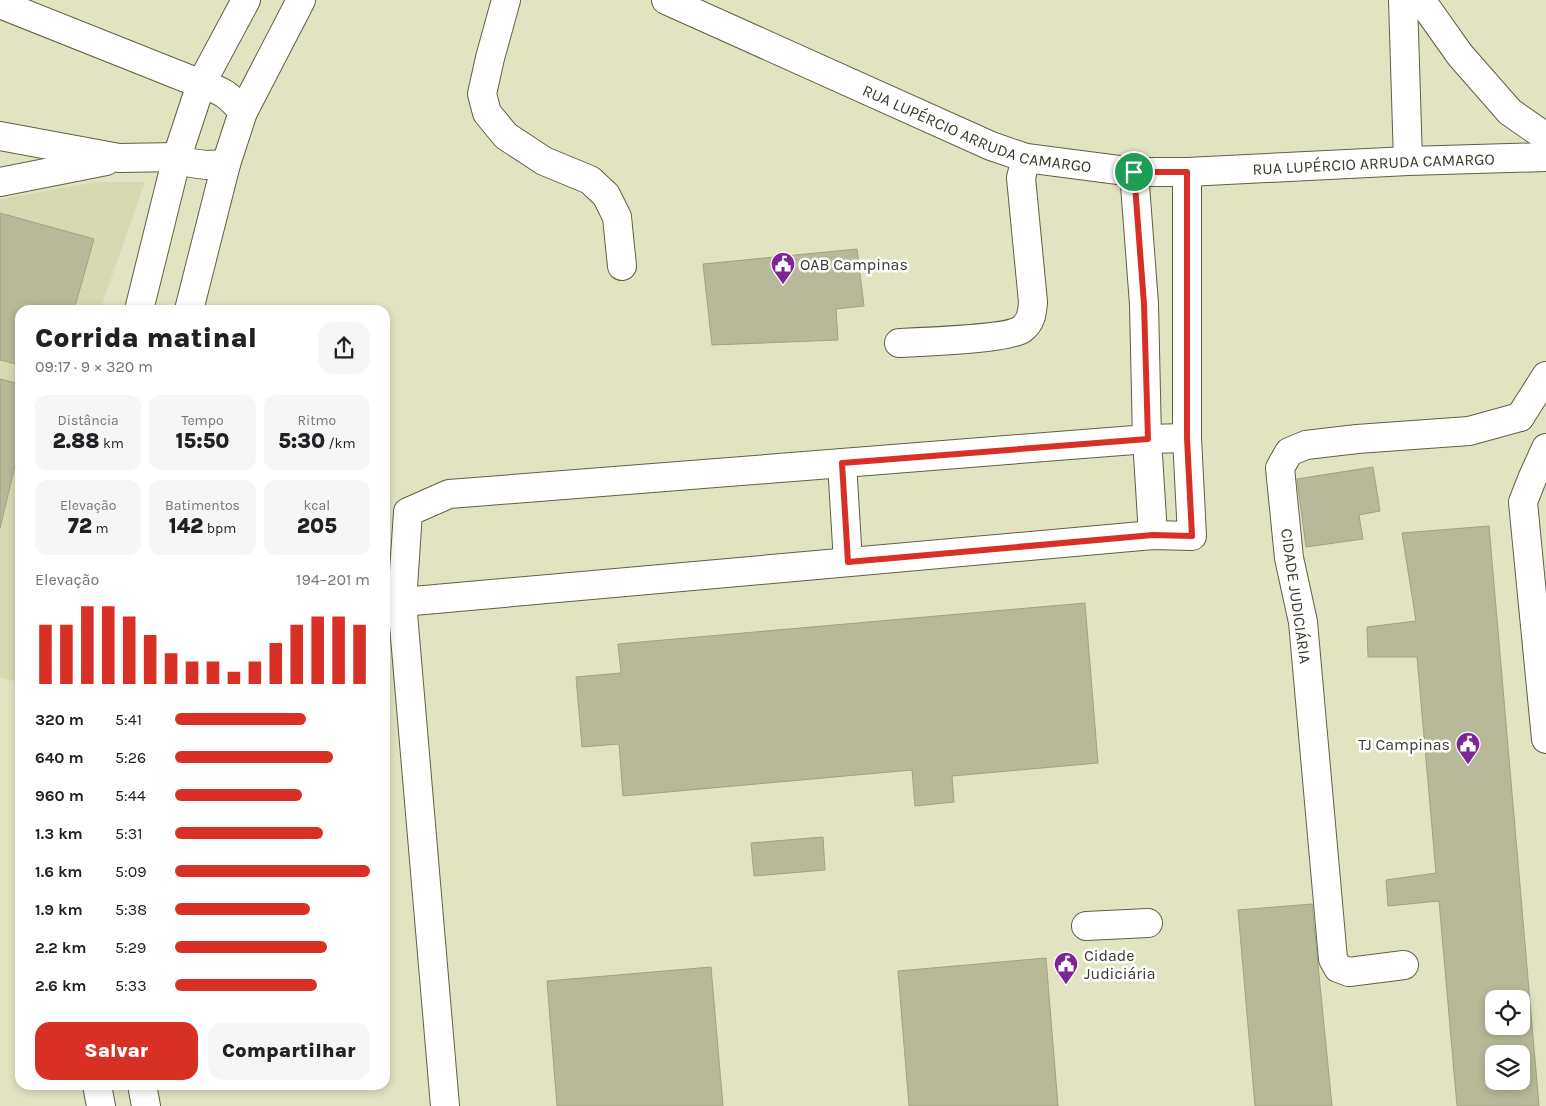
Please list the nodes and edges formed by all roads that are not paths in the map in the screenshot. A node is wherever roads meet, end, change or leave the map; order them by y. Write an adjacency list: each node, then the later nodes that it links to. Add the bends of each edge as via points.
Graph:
1 (246, 0): 8 (street)
2 (301, 0): 9 (street)
3 (506, 0): 21 (street, via 482,94 487,113 506,136 544,161 590,180 606,195 617,217)
4 (666, 0): 15 (street, RUA LUPÉRCIO ARRUDA CAMARGO, via 991,146)
5 (1402, 0): 16 (street)
6 (1422, 0): 11 (street, via 1460,55 1510,112)
7 (0, 4): 8 (street)
8 (201, 84): 9 (street, via 231,97); 12 (street)
9 (243, 112): 17 (street)
10 (0, 136): 14 (street)
11 (1546, 137)
12 (177, 157): 14 (street); 17 (street, via 191,163); 23 (street)
13 (1546, 157): 16 (street, RUA LUPÉRCIO ARRUDA CAMARGO)
14 (119, 158): 20 (street)
15 (1026, 158): 18 (street, RUA LUPÉRCIO ARRUDA CAMARGO); 26 (street, via 1021,178 1033,302 1031,320 1020,331 1002,336)
16 (1408, 160): 19 (street, RUA LUPÉRCIO ARRUDA CAMARGO)
17 (226, 164): 24 (street)
18 (1134, 172): 19 (street, RUA LUPÉRCIO ARRUDA CAMARGO); 22 (street)
19 (1187, 172): 25 (street)
20 (0, 182)
21 (622, 266)
22 (1144, 304): 25 (street); 31 (street)
23 (140, 305)
24 (191, 305)
25 (1186, 306): 30 (street)
26 (900, 343)
27 (1546, 376): 28 (street)
28 (1520, 416): 29 (street); 40 (street, CIDADE JUDICIÁRIA, via 1469,431 1306,445 1289,452 1280,468 1289,558 1303,622 1333,959 1338,968 1349,972)
29 (1546, 435)
30 (1187, 438): 31 (street); 34 (street, via 1192,536)
31 (1148, 439): 33 (street); 34 (street)
32 (1546, 448): 37 (street, via 1523,502)
33 (842, 463): 35 (street); 36 (street, via 449,494 408,512)
34 (1153, 535): 35 (street)
35 (848, 562): 36 (street)
36 (402, 602): 45 (street)
37 (1546, 739)
38 (1148, 923): 39 (street)
39 (1086, 926)
40 (1404, 965)
41 (98, 1090): 43 (street)
42 (143, 1090): 44 (street)
43 (101, 1106)
44 (146, 1106)
45 (445, 1106)

